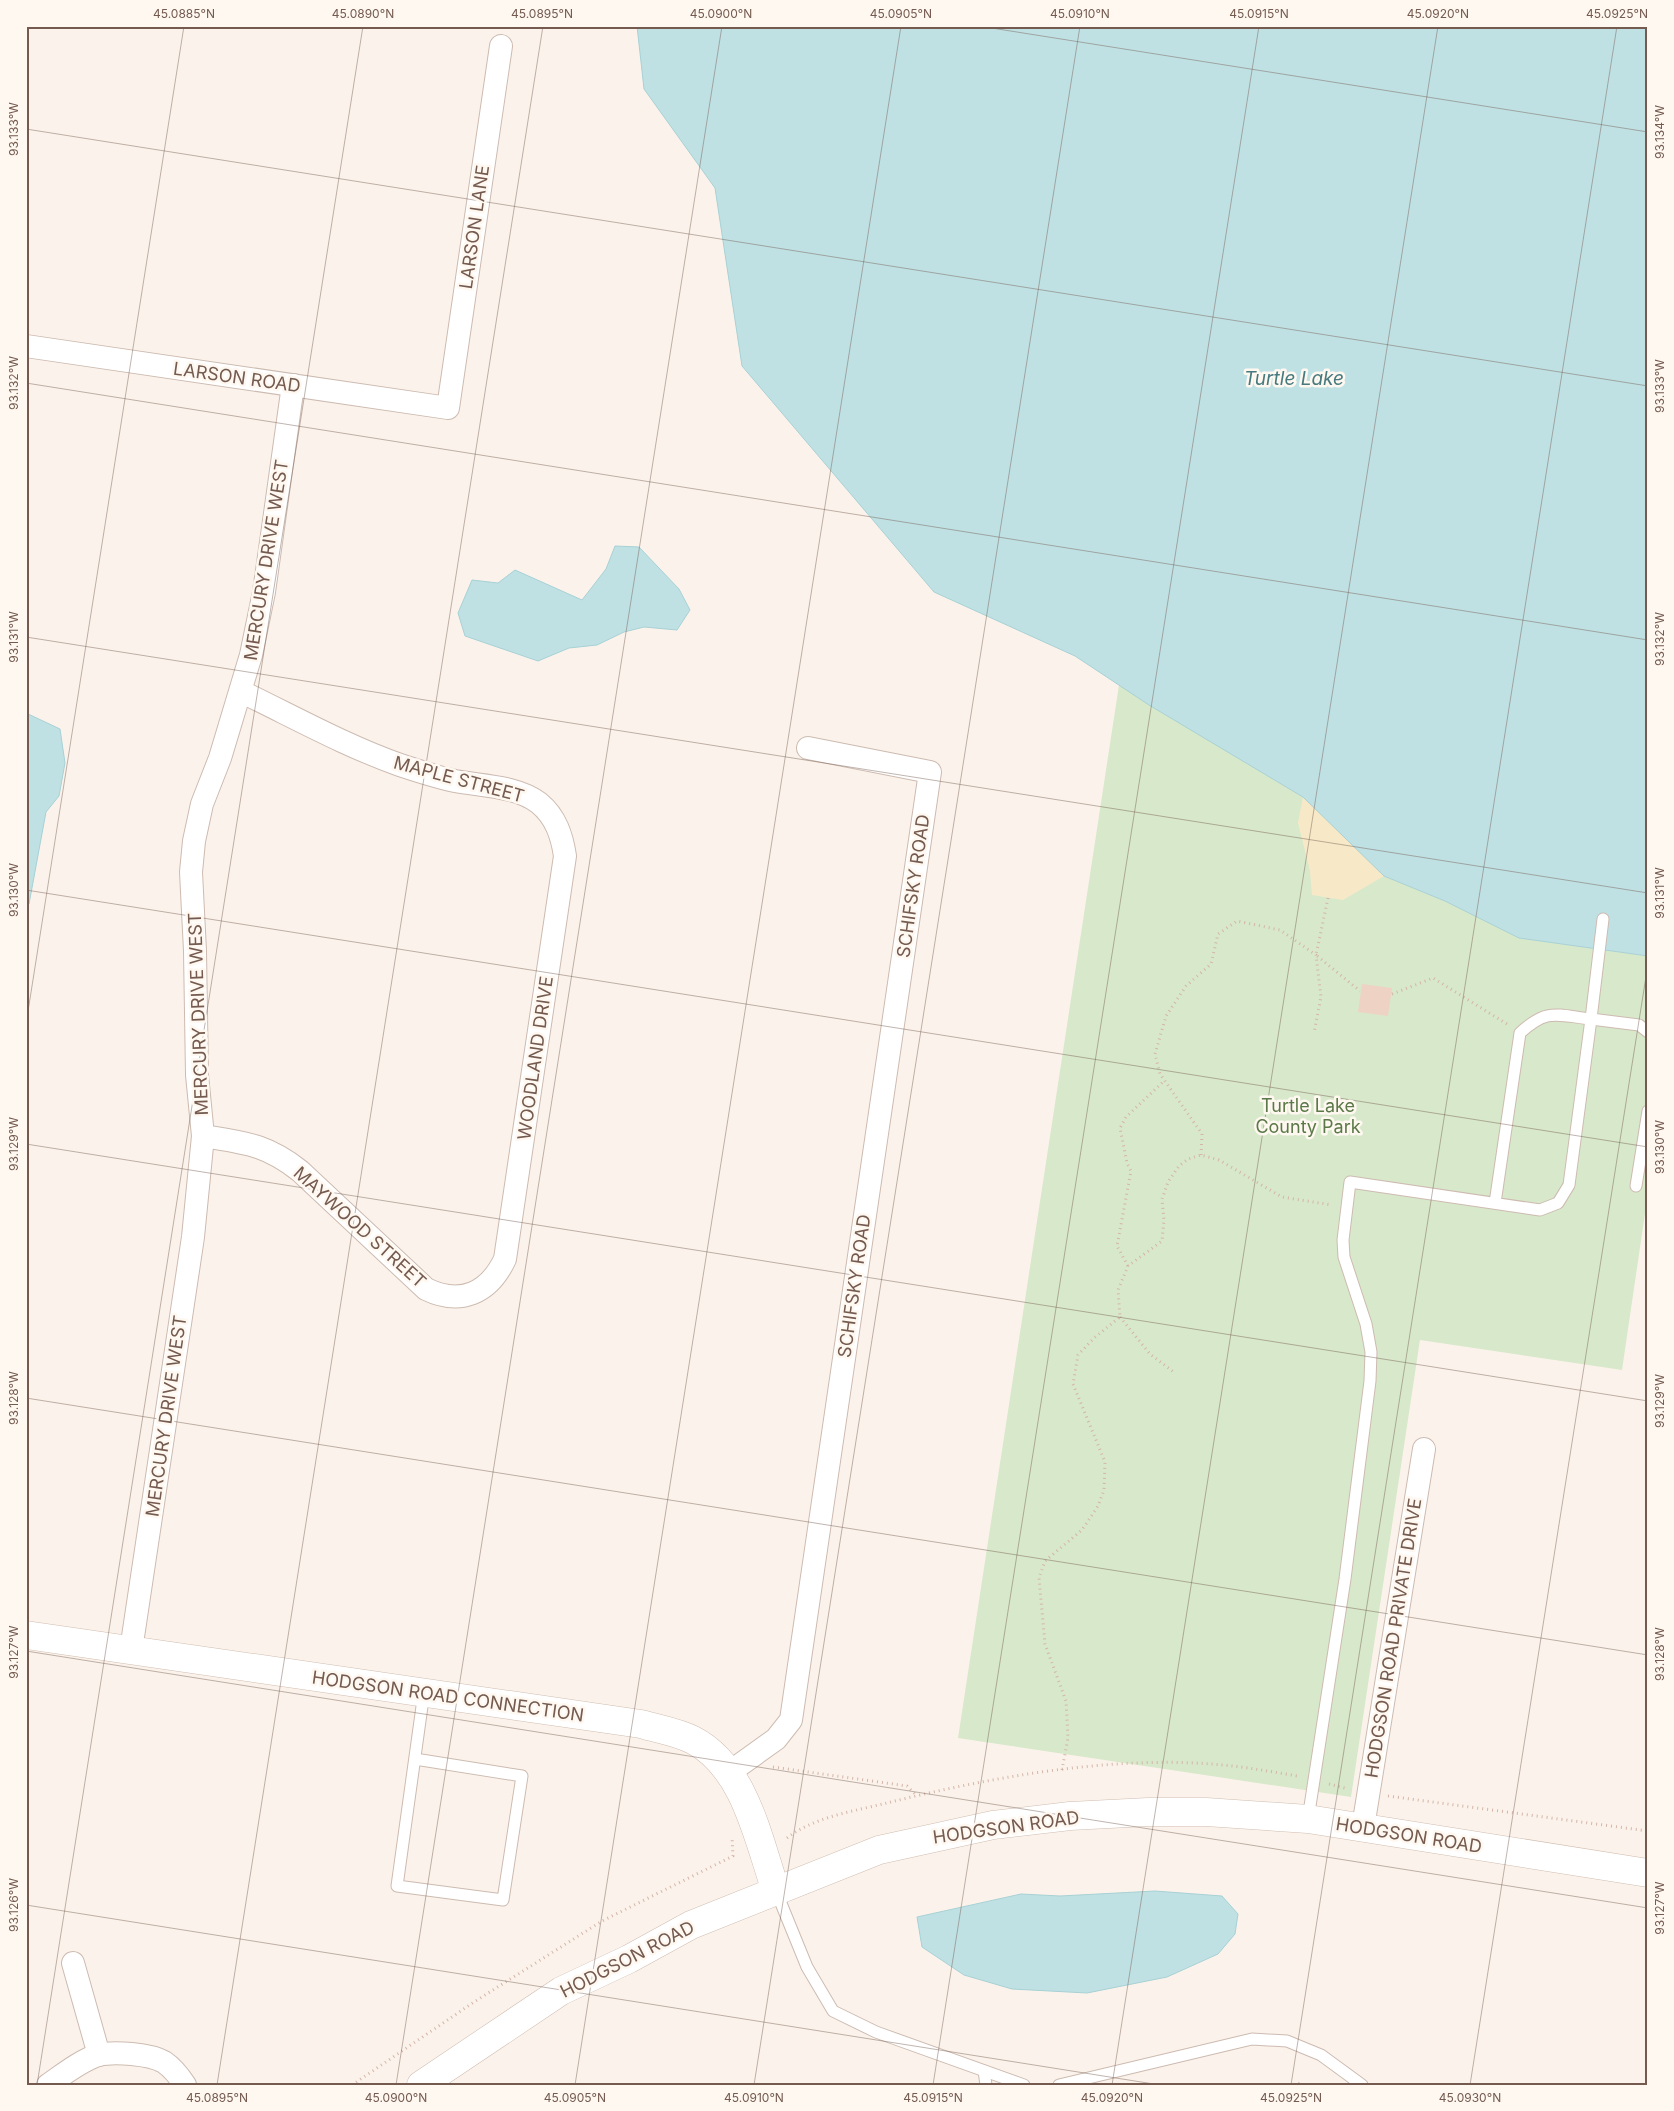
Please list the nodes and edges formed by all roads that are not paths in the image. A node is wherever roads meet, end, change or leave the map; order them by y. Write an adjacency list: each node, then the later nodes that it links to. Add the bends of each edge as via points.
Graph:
1 (501, 46): 4 (street, LARSON LANE)
2 (26, 346): 3 (street, LARSON ROAD)
3 (293, 385): 4 (street, LARSON ROAD); 5 (street, MERCURY DRIVE WEST, via 264,592)
4 (448, 408)
5 (242, 692): 7 (street, MAPLE STREET, via 400,765 525,795 550,814 561,834); 12 (street, MERCURY DRIVE WEST, via 202,804 191,872 197,1075)
6 (808, 748): 21 (street, SCHIFSKY ROAD, via 930,772 791,1720 776,1739)
7 (565, 856): 15 (street, WOODLAND DRIVE)
8 (1603, 919): 9 (lane)
9 (1591, 1019): 10 (lane, via 1640,1026); 14 (lane, via 1552,1014 1536,1018 1520,1033); 14 (lane, via 1569,1185 1558,1203 1540,1210)
10 (1648, 1032)
11 (1648, 1111): 13 (lane)
12 (204, 1136): 15 (street, MAYWOOD STREET, via 246,1142 282,1157 426,1289 437,1294 460,1296 475,1293 499,1273); 18 (street, MERCURY DRIVE WEST, via 193,1237)
13 (1636, 1186)
14 (1495, 1203): 22 (lane, via 1350,1182 1344,1257 1366,1324 1371,1352 1370,1381 1345,1579)
15 (505, 1260)
16 (1424, 1449): 23 (street, HODGSON ROAD PRIVATE DRIVE)
17 (26, 1635): 18 (main road, HODGSON ROAD CONNECTION)
18 (131, 1650): 19 (main road, HODGSON ROAD CONNECTION)
19 (424, 1692): 20 (lane); 21 (main road, HODGSON ROAD CONNECTION, via 641,1724 692,1739)
20 (415, 1759): 20 (lane, via 397,1886 503,1900 522,1776)
21 (730, 1772): 25 (main road, HODGSON ROAD CONNECTION)
22 (1308, 1819): 23 (main road, HODGSON ROAD); 25 (main road, HODGSON ROAD, via 1206,1812 1148,1812 1070,1816 993,1825 879,1850)
23 (1363, 1827): 24 (main road, HODGSON ROAD)
24 (1648, 1873)
25 (776, 1890): 28 (lane, via 807,1967 833,2012 876,2032); 31 (main road, HODGSON ROAD, via 691,1925 561,1991)
26 (74, 1964): 27 (street)
27 (99, 2055): 29 (street); 30 (street, via 120,2052 162,2061 177,2073)
28 (984, 2071): 32 (lane); 33 (lane)
29 (48, 2085)
30 (185, 2085)
31 (420, 2085)
32 (986, 2085)
33 (1024, 2085)
34 (1059, 2085): 35 (lane, via 1252,2039 1287,2041 1321,2055)
35 (1362, 2085)

